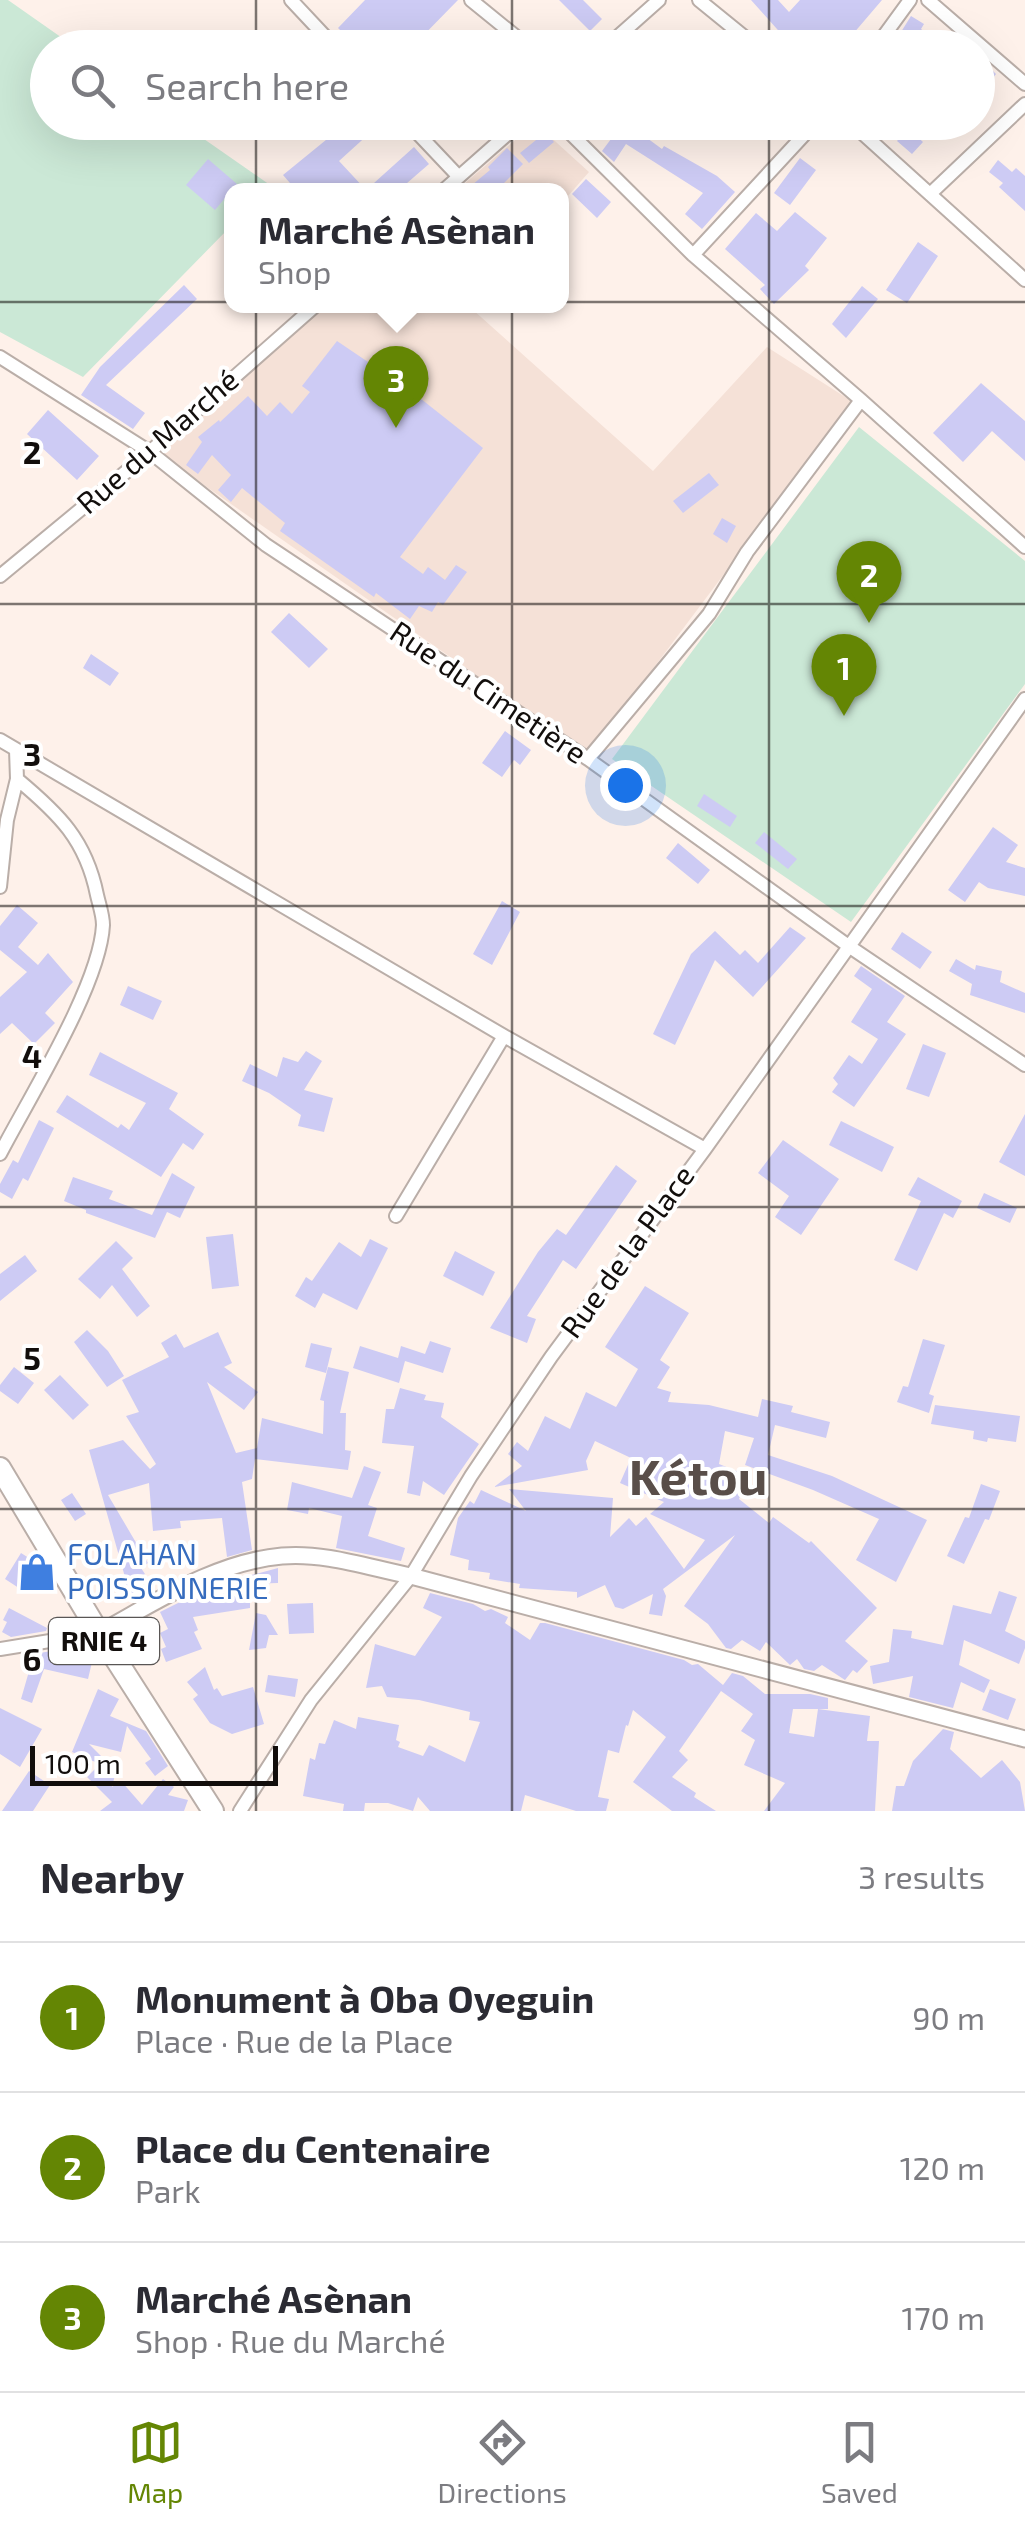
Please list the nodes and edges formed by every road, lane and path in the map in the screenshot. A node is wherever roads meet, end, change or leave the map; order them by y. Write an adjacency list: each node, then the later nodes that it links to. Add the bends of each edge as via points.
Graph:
1 (290, 0): 7 (street)
2 (472, 0): 8 (street)
3 (659, 0): 9 (street)
4 (700, 0): 10 (street)
5 (910, 0): 11 (street)
6 (928, 0): 12 (street)
7 (319, 30)
8 (508, 30)
9 (626, 30)
10 (736, 30)
11 (888, 30)
12 (963, 30)
13 (995, 58): 14 (street)
14 (1025, 84)
15 (1025, 104): 16 (street)
16 (995, 132)
17 (424, 140): 23 (street)
18 (501, 140): 23 (street)
19 (577, 140): 26 (street)
20 (799, 140): 26 (street)
21 (870, 140): 25 (street)
22 (987, 140): 25 (street)
23 (459, 178): 24 (street)
24 (453, 183)
25 (930, 194): 27 (street)
26 (693, 256): 30 (street)
27 (1025, 280)
28 (307, 313): 31 (street, Rue du Marché)
29 (0, 357): 31 (street, Rue du Cimetière)
30 (861, 400): 32 (street); 37 (street, via 709,614)
31 (150, 452): 33 (street, Rue du Marché); 37 (street, Rue du Cimetière, via 266,545)
32 (1025, 547)
33 (0, 576)
34 (1025, 699): 40 (street, Rue de la Place)
35 (0, 740): 36 (street)
36 (16, 750): 38 (street); 41 (street)
37 (588, 759): 40 (street, Rue du Cimetière)
38 (17, 779): 39 (street); 44 (street, via 69,827 91,864 103,923 74,1012)
39 (0, 887)
40 (850, 947): 42 (street, Rue du Cimetière); 43 (street, Rue de la Place)
41 (504, 1036): 43 (street); 45 (street)
42 (1025, 1065)
43 (704, 1149): 47 (street, Rue de la Place, via 550,1357)
44 (0, 1154)
45 (396, 1216)
46 (0, 1468): 48 (main road, RNIE 4)
47 (411, 1576): 48 (street, via 322,1558 247,1562 188,1584); 50 (street); 52 (street, Rue de la Place, via 311,1700)
48 (98, 1634): 49 (street); 51 (main road, RNIE 4)
49 (0, 1649)
50 (1025, 1739)
51 (212, 1811)
52 (240, 1811)

